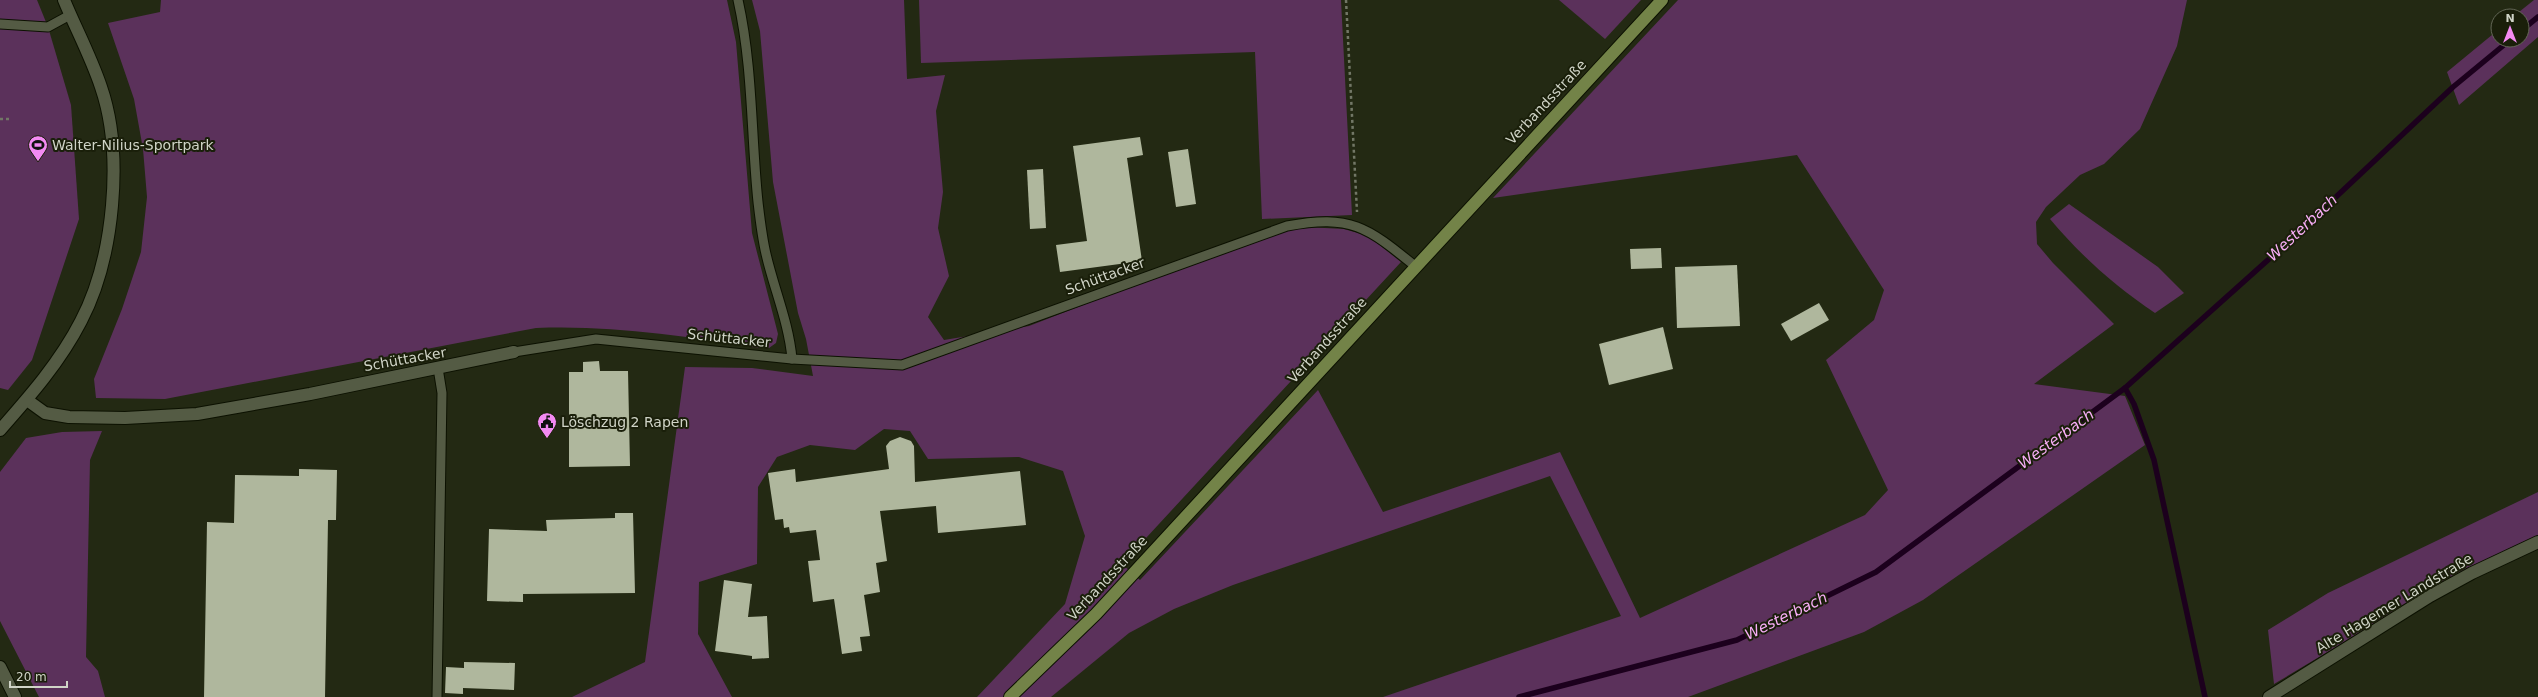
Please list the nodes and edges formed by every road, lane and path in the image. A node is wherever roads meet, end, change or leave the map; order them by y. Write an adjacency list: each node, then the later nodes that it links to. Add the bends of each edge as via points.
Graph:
1 (64, 0): 5 (street)
2 (738, 0): 12 (lane, Schüttacker, via 750,82 758,202 766,253 790,336)
3 (1346, 0): 9 (path)
4 (1662, 0): 10 (main road, Verbandsstraße)
5 (70, 15): 6 (lane, via 48,27); 14 (street, via 101,88 108,122 114,174 111,215 101,268 82,320 49,374)
6 (0, 24)
7 (0, 119): 8 (path)
8 (10, 120)
9 (1358, 226): 10 (lane, Schüttacker, via 1382,240); 12 (lane, Schüttacker, via 1348,222 1326,221 1287,226 902,365)
10 (1415, 266): 20 (main road, Verbandsstraße, via 1096,614)
11 (514, 352): 12 (lane, Schüttacker, via 596,339); 13 (street, Schüttacker)
12 (792, 360)
13 (438, 368): 14 (street, Schüttacker, via 197,414 69,418 45,413); 19 (lane, via 442,393)
14 (27, 400): 15 (street)
15 (0, 430)
16 (2538, 542): 21 (street, Alte Hagemer Landstraße, via 2430,596)
17 (0, 667): 18 (street)
18 (15, 697)
19 (437, 697)
20 (1010, 697)
21 (2269, 697)

